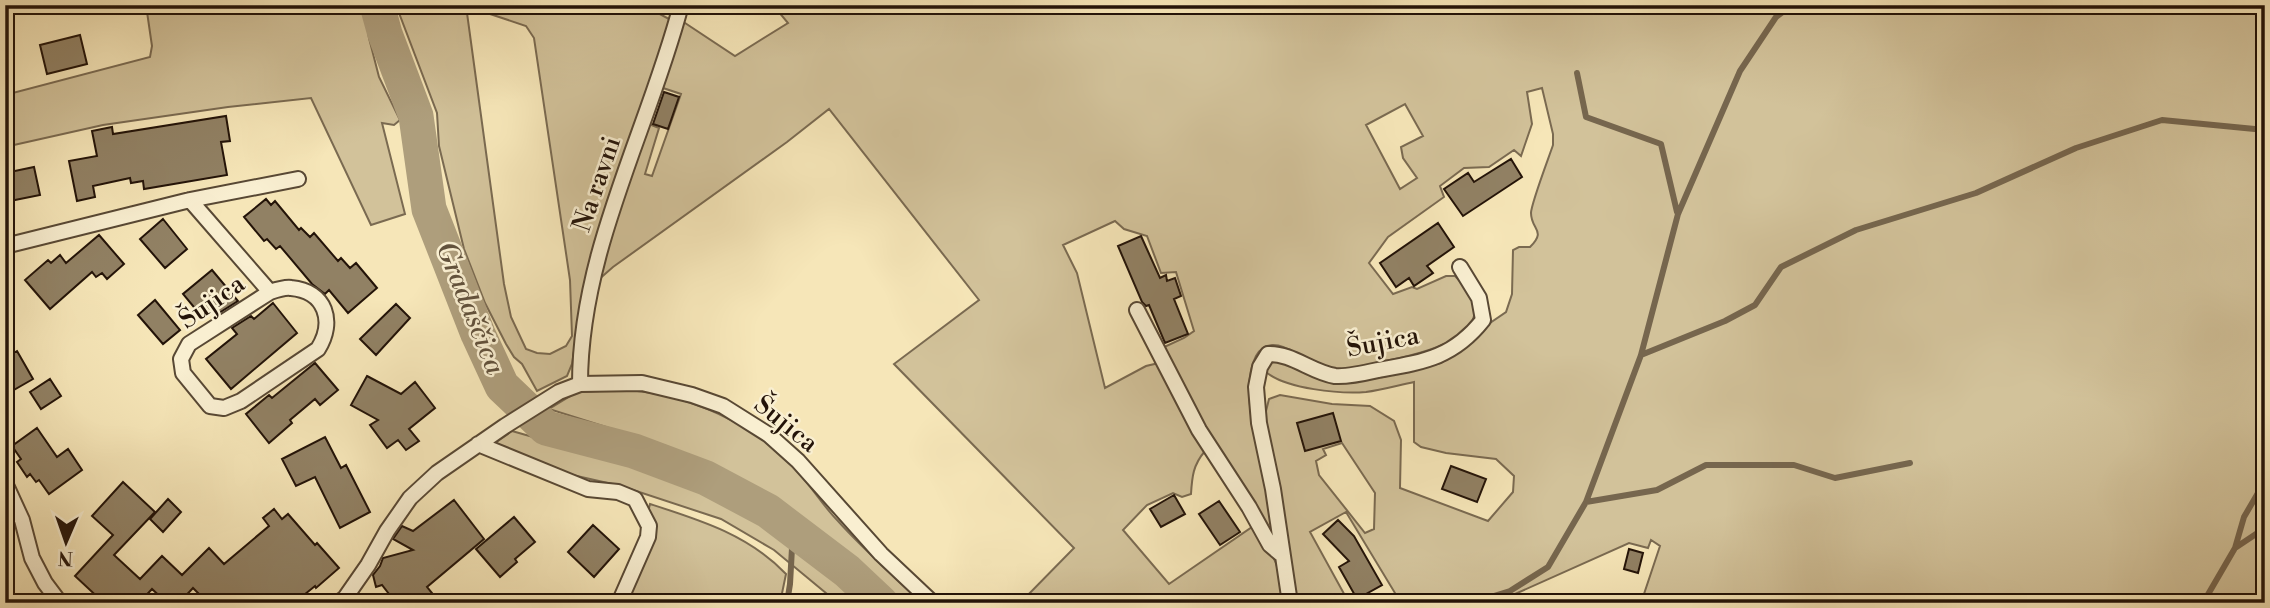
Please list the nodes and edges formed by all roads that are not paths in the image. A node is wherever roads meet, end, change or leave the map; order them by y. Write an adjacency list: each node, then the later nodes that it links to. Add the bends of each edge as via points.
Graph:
1 (681, 5): 8 (street, Na ravni, via 593,277 586,304)
2 (298, 179): 3 (street)
3 (190, 200): 4 (street); 6 (street, Šujica)
4 (5, 246)
5 (1460, 267): 11 (street, Šujica, via 1479,298 1483,320 1469,338 1439,356 1336,376 1281,354 1268,354 1256,387)
6 (270, 292): 6 (street, Šujica, via 291,288 323,305 328,320 326,336 318,349 241,401 225,408 210,406 183,373 181,359 190,344)
7 (1137, 310): 11 (street, via 1199,430 1270,545)
8 (580, 384): 9 (street, Šujica, via 559,392); 15 (street, Šujica, via 642,383 723,406 769,435 798,461 881,554)
9 (478, 444): 13 (street, via 410,498); 14 (street, via 588,489 635,499 649,526 648,537)
10 (5, 483): 12 (street, via 32,558)
11 (1283, 556): 16 (street, Šujica)
12 (60, 603)
13 (338, 603)
14 (619, 603)
15 (933, 603)
16 (1290, 603)

